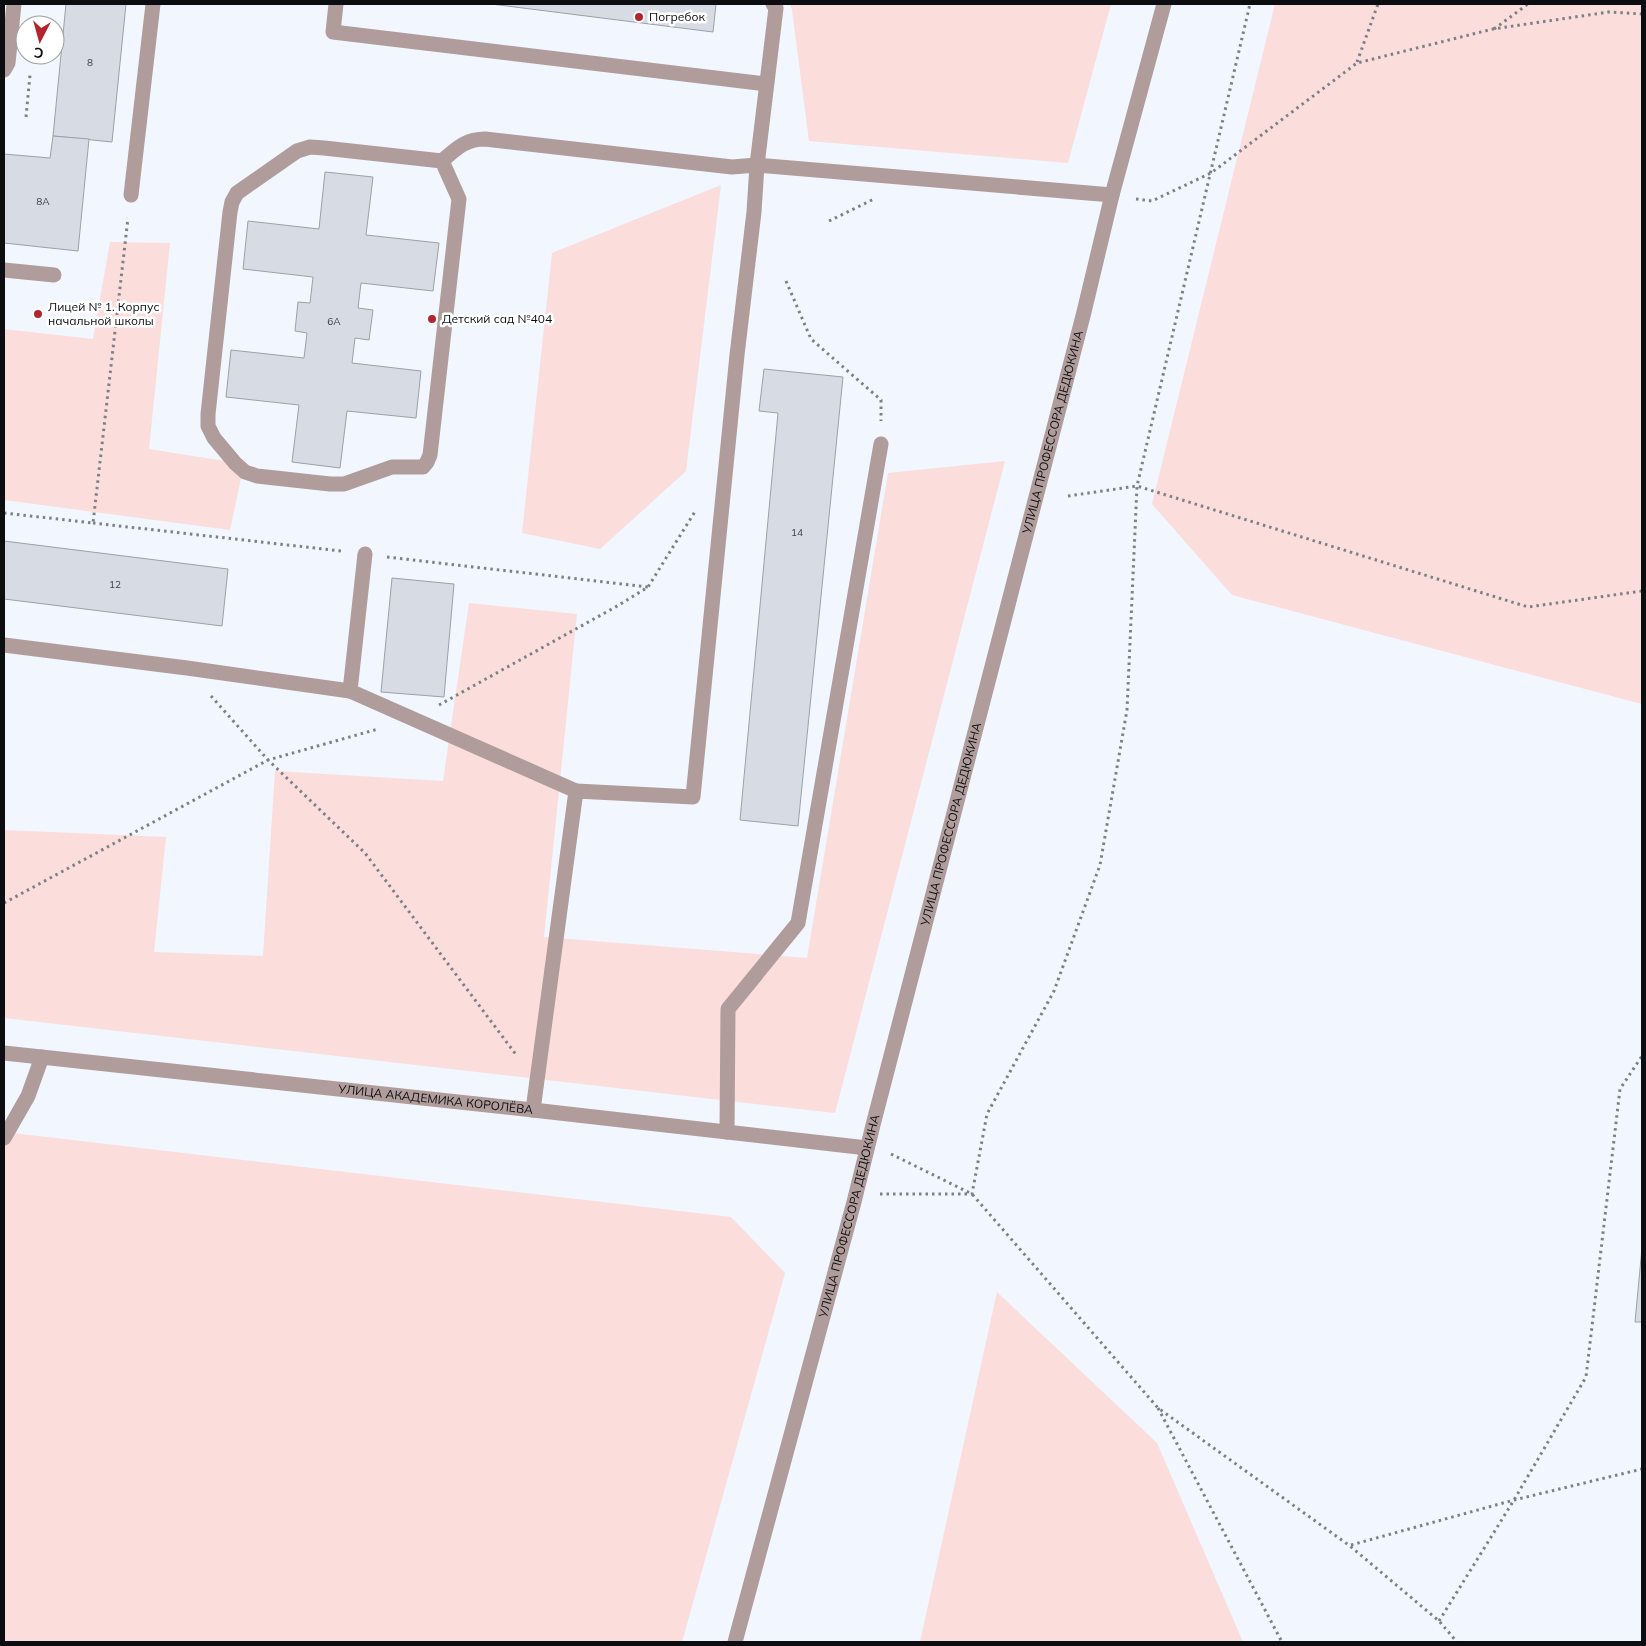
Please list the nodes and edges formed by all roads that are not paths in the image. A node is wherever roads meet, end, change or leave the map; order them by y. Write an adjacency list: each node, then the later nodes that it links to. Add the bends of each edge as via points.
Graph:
1 (14, 4): 6 (street, via 8,63)
2 (153, 4): 10 (street)
3 (336, 4): 7 (street, via 333,32)
4 (773, 4): 7 (street, via 776,8)
5 (1164, 4): 11 (street, УЛИЦА ПРОФЕССОРА ДЕДЮКИНА)
6 (4, 70)
7 (766, 84): 9 (street)
8 (442, 160): 8 (street, via 310,147 287,156 237,193 230,212 208,426 214,438 244,472 344,484 392,466 423,466 427,462 458,199); 9 (street, via 475,139 732,167)
9 (756, 165): 11 (street); 18 (street, via 754,212 693,797)
10 (131, 195)
11 (1112, 195): 24 (street, УЛИЦА ПРОФЕССОРА ДЕДЮКИНА, via 1080,331)
12 (4, 270): 13 (street)
13 (54, 275)
14 (881, 444): 22 (street, via 798,923 728,1009)
15 (364, 554): 17 (street)
16 (4, 645): 17 (street)
17 (350, 691): 18 (street)
18 (576, 791): 21 (street)
19 (4, 1053): 20 (street, УЛИЦА АКАДЕМИКА КОРОЛЁВА)
20 (42, 1057): 21 (street, УЛИЦА АКАДЕМИКА КОРОЛЁВА); 23 (street, via 28,1096)
21 (533, 1110): 22 (street, УЛИЦА АКАДЕМИКА КОРОЛЁВА)
22 (727, 1132): 24 (street, УЛИЦА АКАДЕМИКА КОРОЛЁВА)
23 (4, 1138)
24 (867, 1148): 25 (street, УЛИЦА ПРОФЕССОРА ДЕДЮКИНА)
25 (736, 1642)

